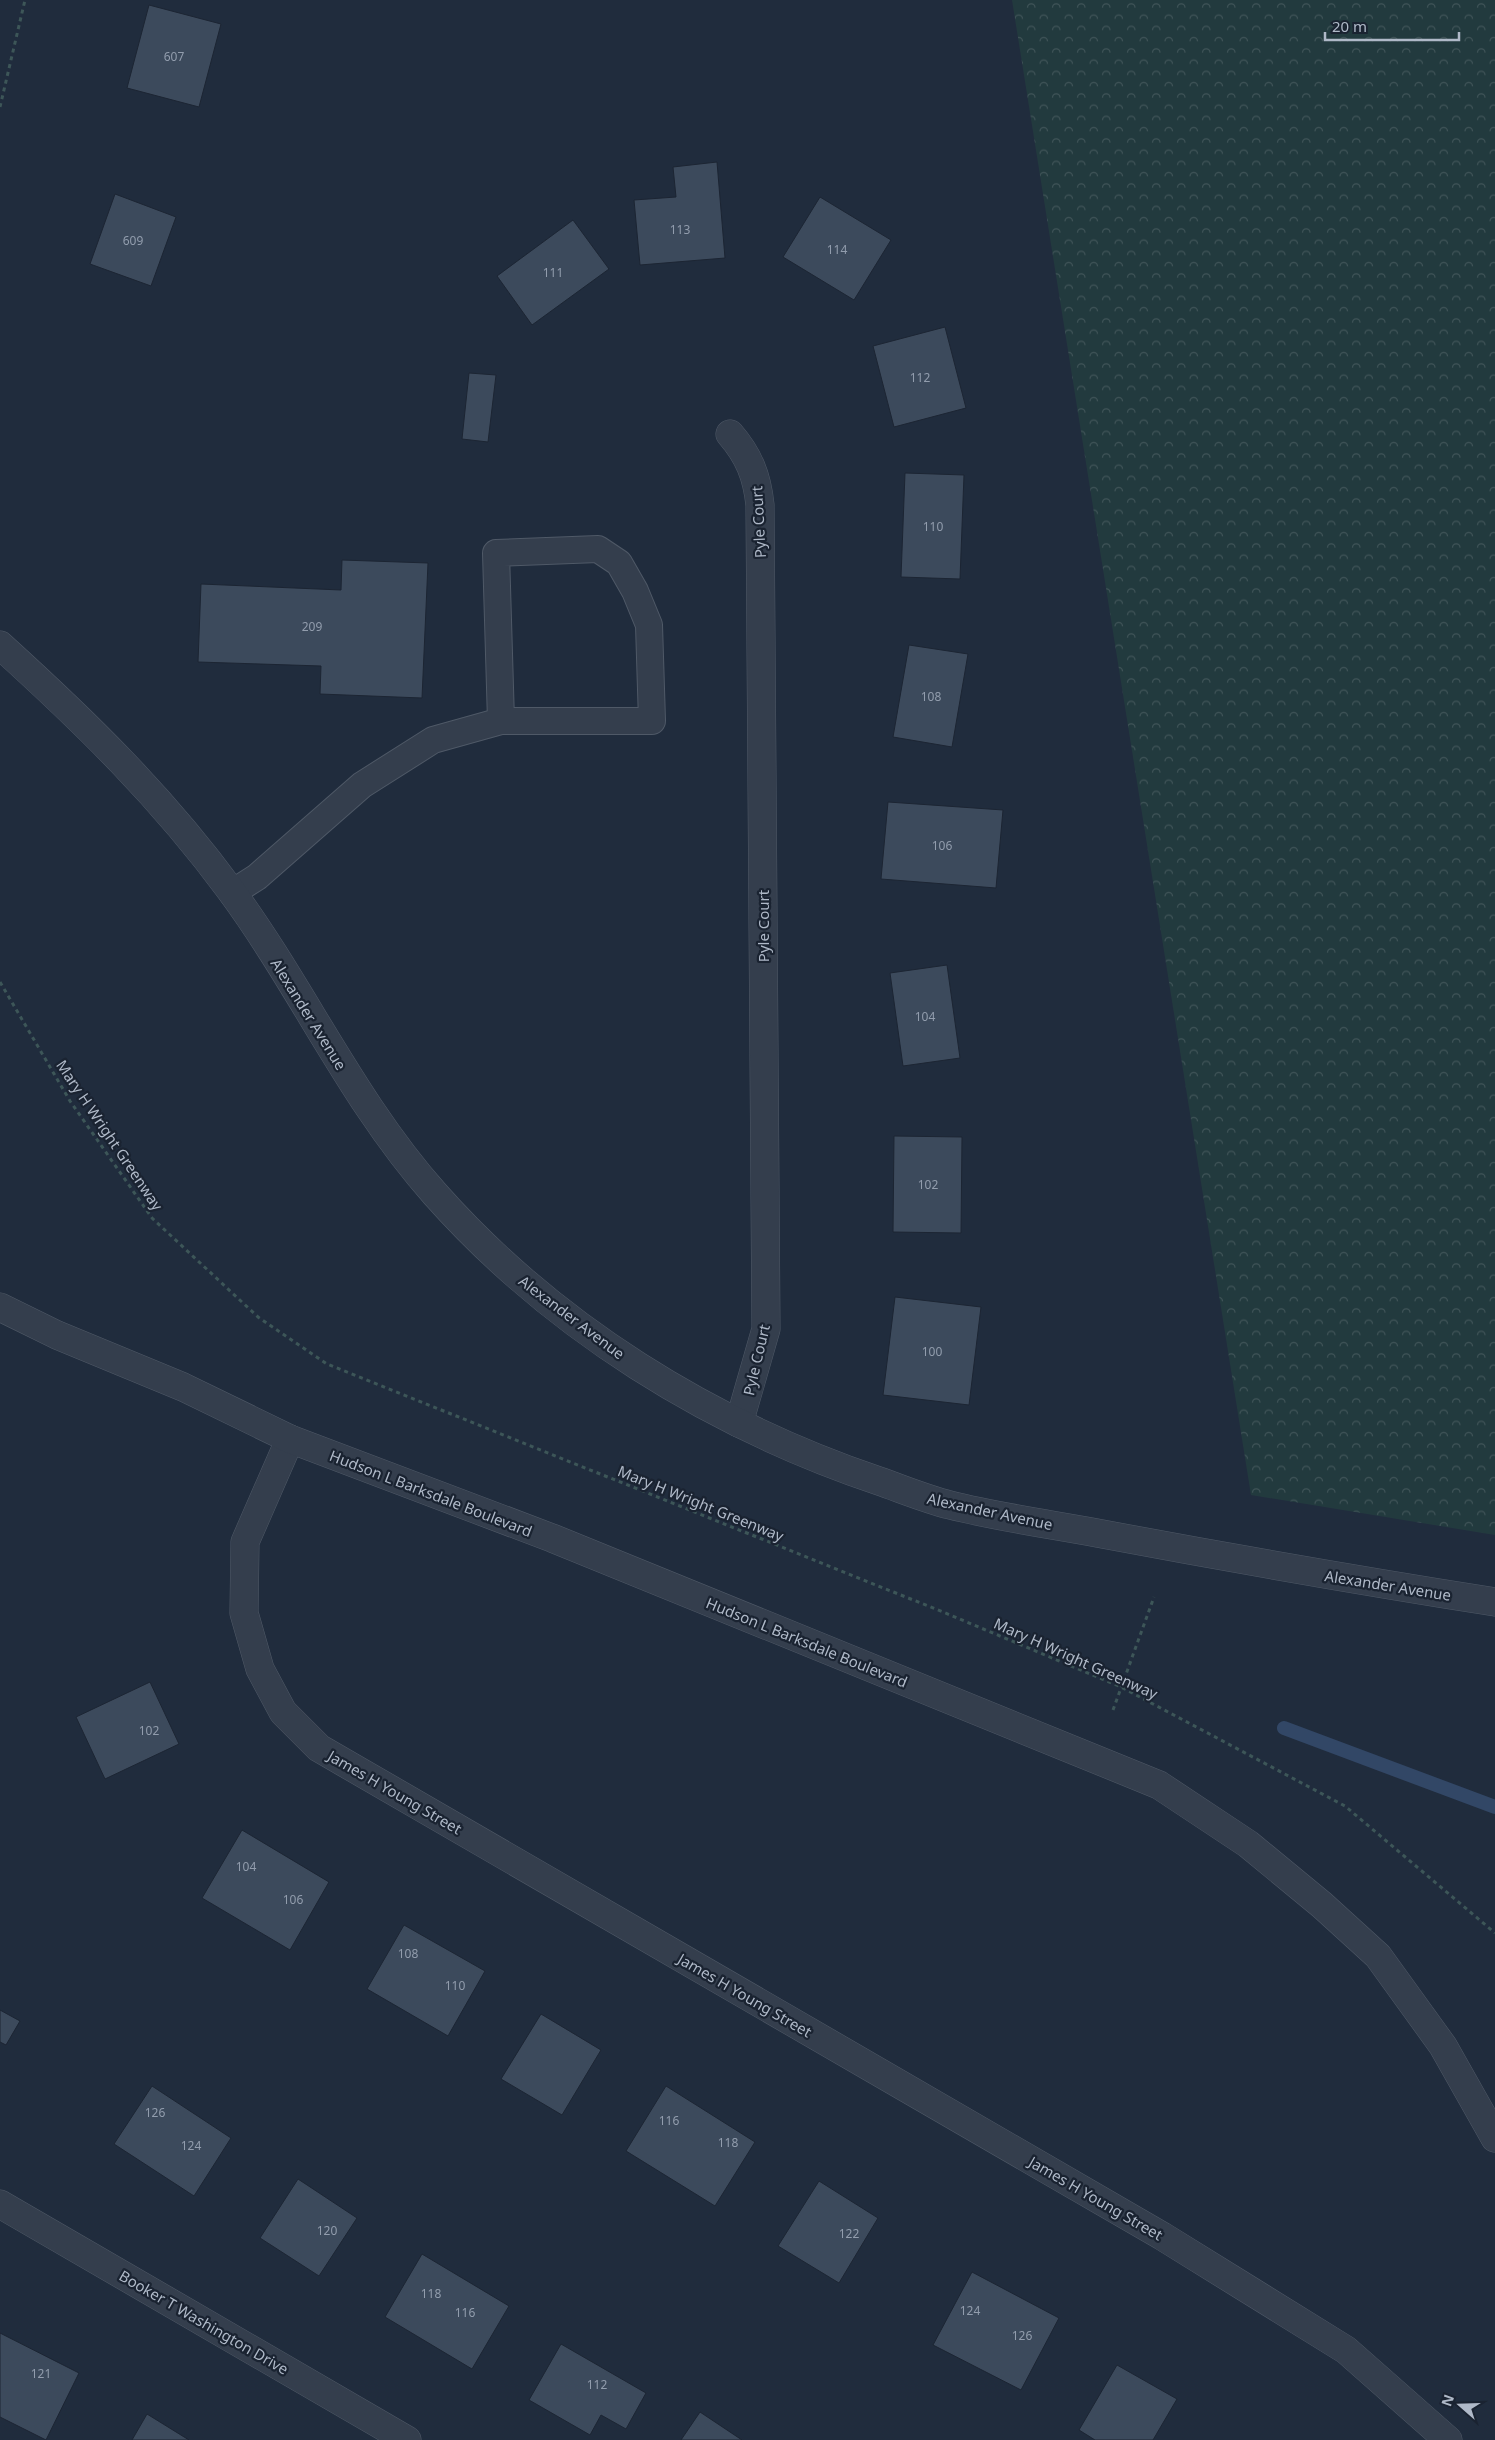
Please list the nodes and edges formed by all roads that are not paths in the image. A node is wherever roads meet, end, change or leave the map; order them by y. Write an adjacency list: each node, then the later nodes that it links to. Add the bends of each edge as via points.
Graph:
1 (730, 434): 6 (street, Pyle Court, via 752,466 758,485 760,514 766,1329)
2 (0, 645): 4 (street, Alexander Avenue, via 124,762 180,825)
3 (501, 721): 3 (lane, via 652,721 649,625 619,563 598,549 496,553); 4 (lane, via 433,740 362,785 256,877)
4 (232, 893): 6 (street, Alexander Avenue, via 369,1111 434,1193 508,1268 590,1335)
5 (0, 1307): 7 (street, Hudson L Barksdale Boulevard, via 57,1335 183,1387)
6 (739, 1423): 8 (street, Alexander Avenue, via 841,1469 947,1504 1266,1565)
7 (290, 1439): 9 (street, Hudson L Barksdale Boulevard, via 552,1538 1159,1785 1248,1844 1378,1956 1443,2046); 12 (street, James H Young Street, via 245,1542 244,1613 260,1669 282,1712 319,1748 1178,2247 1346,2350)
8 (1495, 1602)
9 (1495, 2138)
10 (0, 2204): 11 (street, Booker T Washington Drive)
11 (407, 2440)
12 (1448, 2440)

